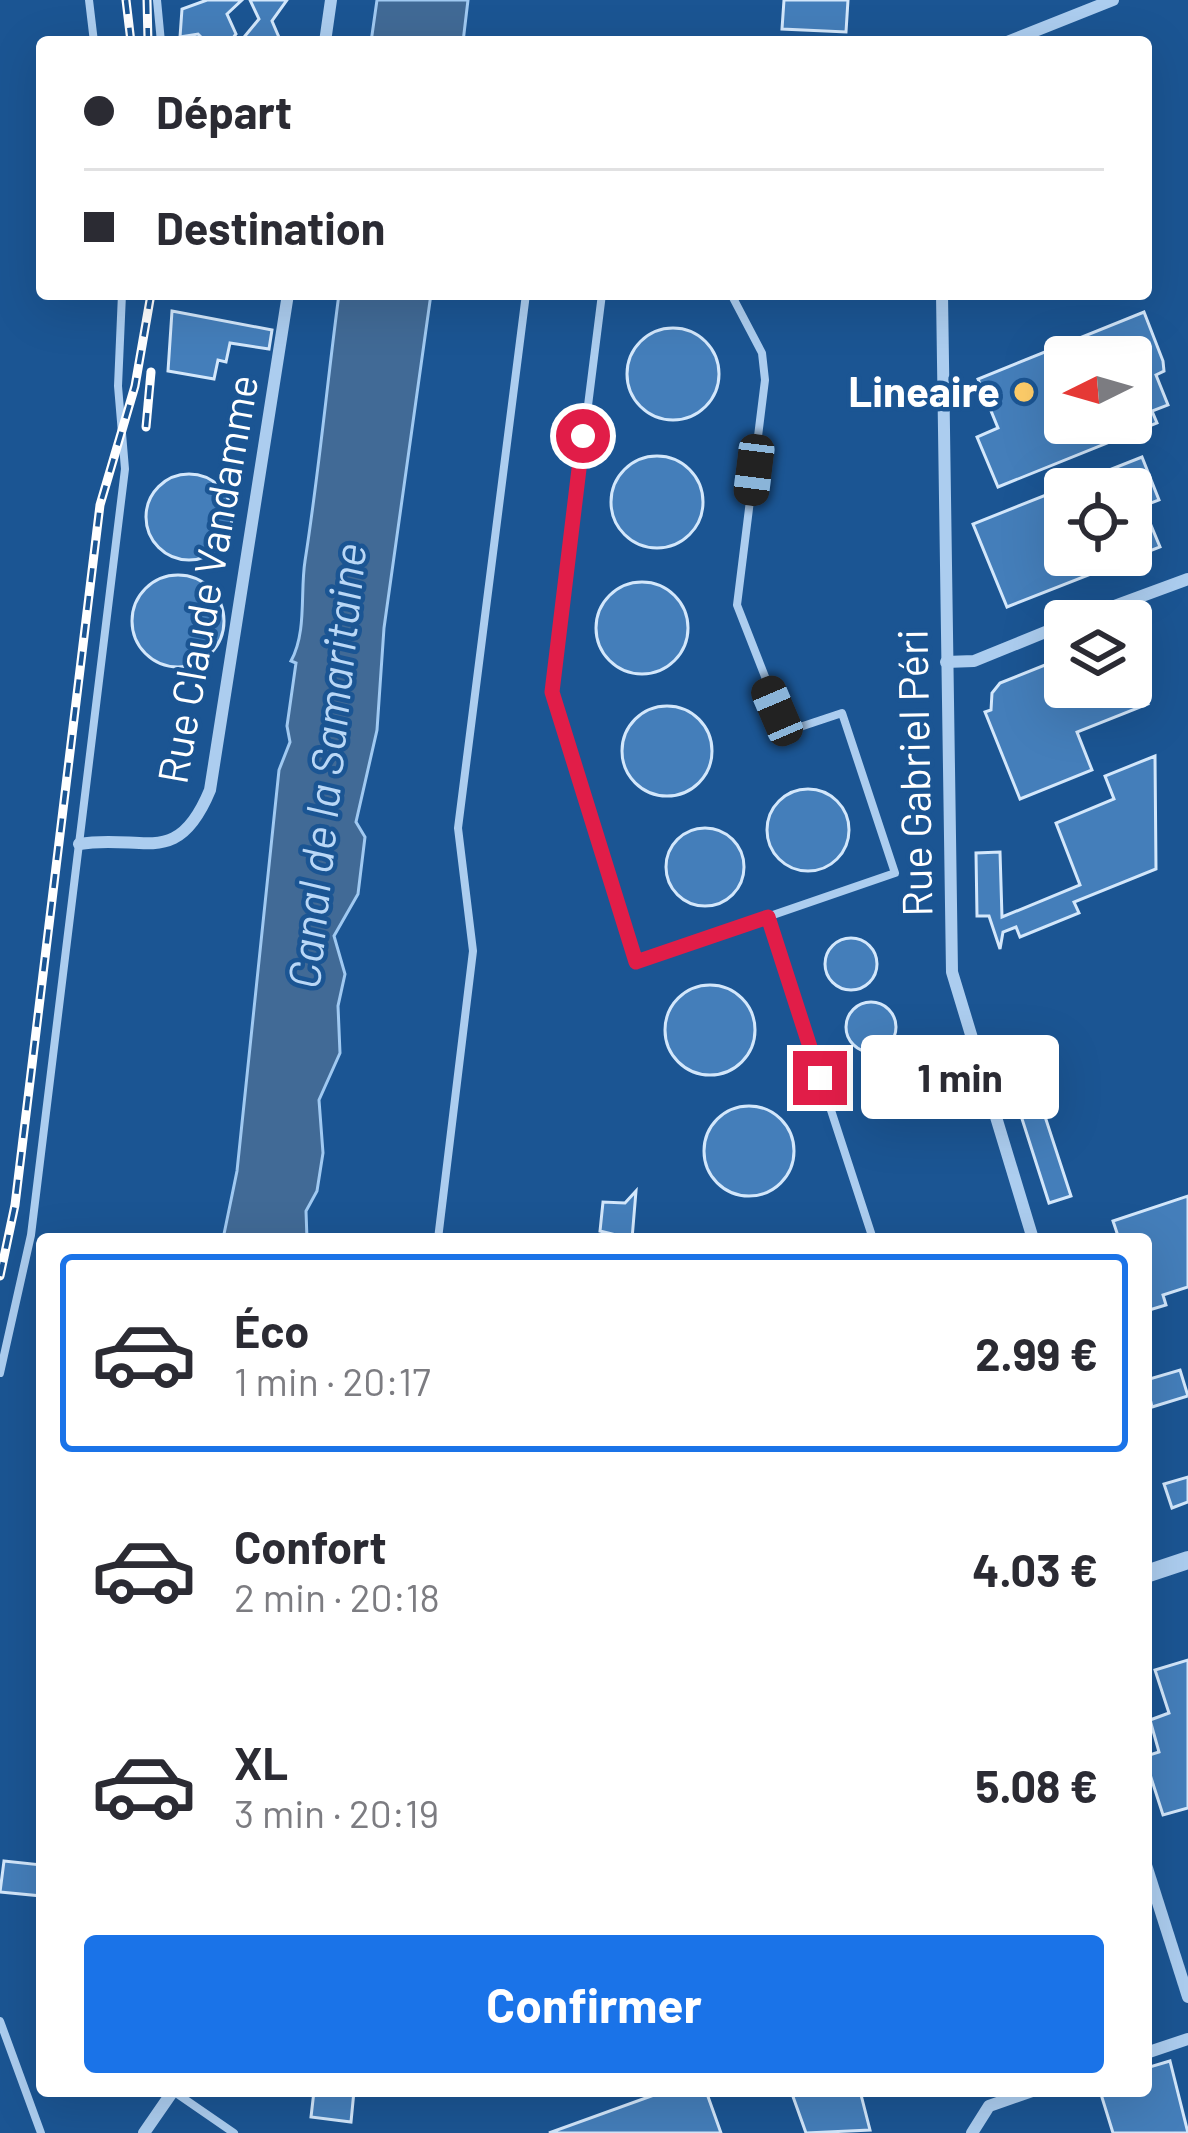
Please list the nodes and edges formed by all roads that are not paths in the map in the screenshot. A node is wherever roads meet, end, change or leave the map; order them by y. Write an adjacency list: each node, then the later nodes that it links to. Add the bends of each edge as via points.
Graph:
1 (89, 0): 5 (lane)
2 (157, 0): 6 (lane)
3 (331, 0): 7 (street)
4 (1113, 0): 8 (street)
5 (93, 36)
6 (160, 36)
7 (326, 36)
8 (1022, 36)
9 (122, 300): 19 (lane, via 118,386 126,458)
10 (287, 300): 19 (street, Rue Claude Vandamme, via 210,790 193,823 168,843)
11 (525, 300): 21 (lane, via 458,861 472,951)
12 (601, 300): 20 (lane, via 555,706 636,962)
13 (733, 300): 20 (lane, via 763,353 765,380 739,619 782,720 800,727 842,712 895,873)
14 (943, 300): 18 (street, Rue Gabriel Péri)
15 (1188, 579): 16 (street)
16 (1130, 600)
17 (1044, 633): 18 (street, via 974,661)
18 (946, 662): 23 (street, Rue Gabriel Péri, via 954,991)
19 (79, 844): 24 (lane, via 31,1235)
20 (768, 917): 22 (lane)
21 (439, 1233)
22 (871, 1233)
23 (1031, 1233)
24 (0, 1373)
25 (1188, 1560): 26 (street)
26 (1152, 1572)
27 (1152, 1884): 28 (street)
28 (1188, 1997)
29 (0, 2021): 35 (lane)
30 (1188, 2039): 31 (street)
31 (1152, 2051)
32 (169, 2097): 36 (street)
33 (182, 2097): 37 (lane)
34 (1015, 2097): 38 (street, via 989,2106)
35 (40, 2132)
36 (144, 2133)
37 (234, 2133)
38 (972, 2133)

